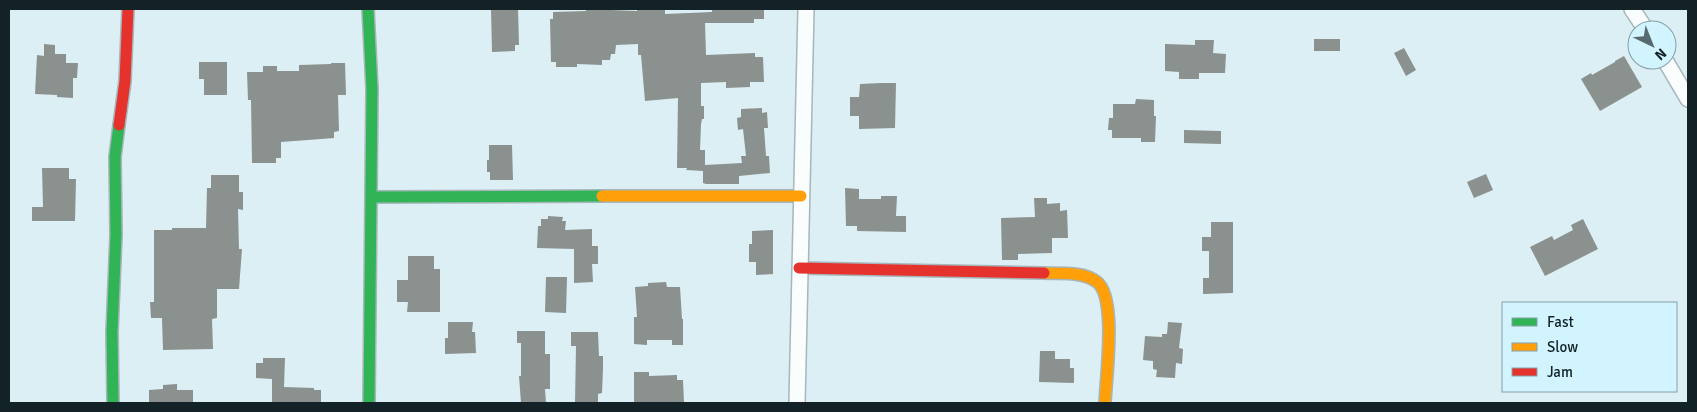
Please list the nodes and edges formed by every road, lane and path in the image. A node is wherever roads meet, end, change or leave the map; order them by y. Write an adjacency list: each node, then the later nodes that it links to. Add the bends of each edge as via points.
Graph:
1 (128, 9): 11 (street, via 125,81 115,157)
2 (368, 9): 9 (street, via 372,88)
3 (806, 9): 8 (street)
4 (1632, 9): 5 (street)
5 (1639, 20)
6 (1671, 70): 7 (street)
7 (1688, 99)
8 (801, 196): 9 (street); 10 (street)
9 (371, 197): 12 (street)
10 (799, 268): 13 (street); 14 (street, via 1085,276 1102,287 1108,298)
11 (112, 403)
12 (369, 403)
13 (797, 403)
14 (1105, 403)

